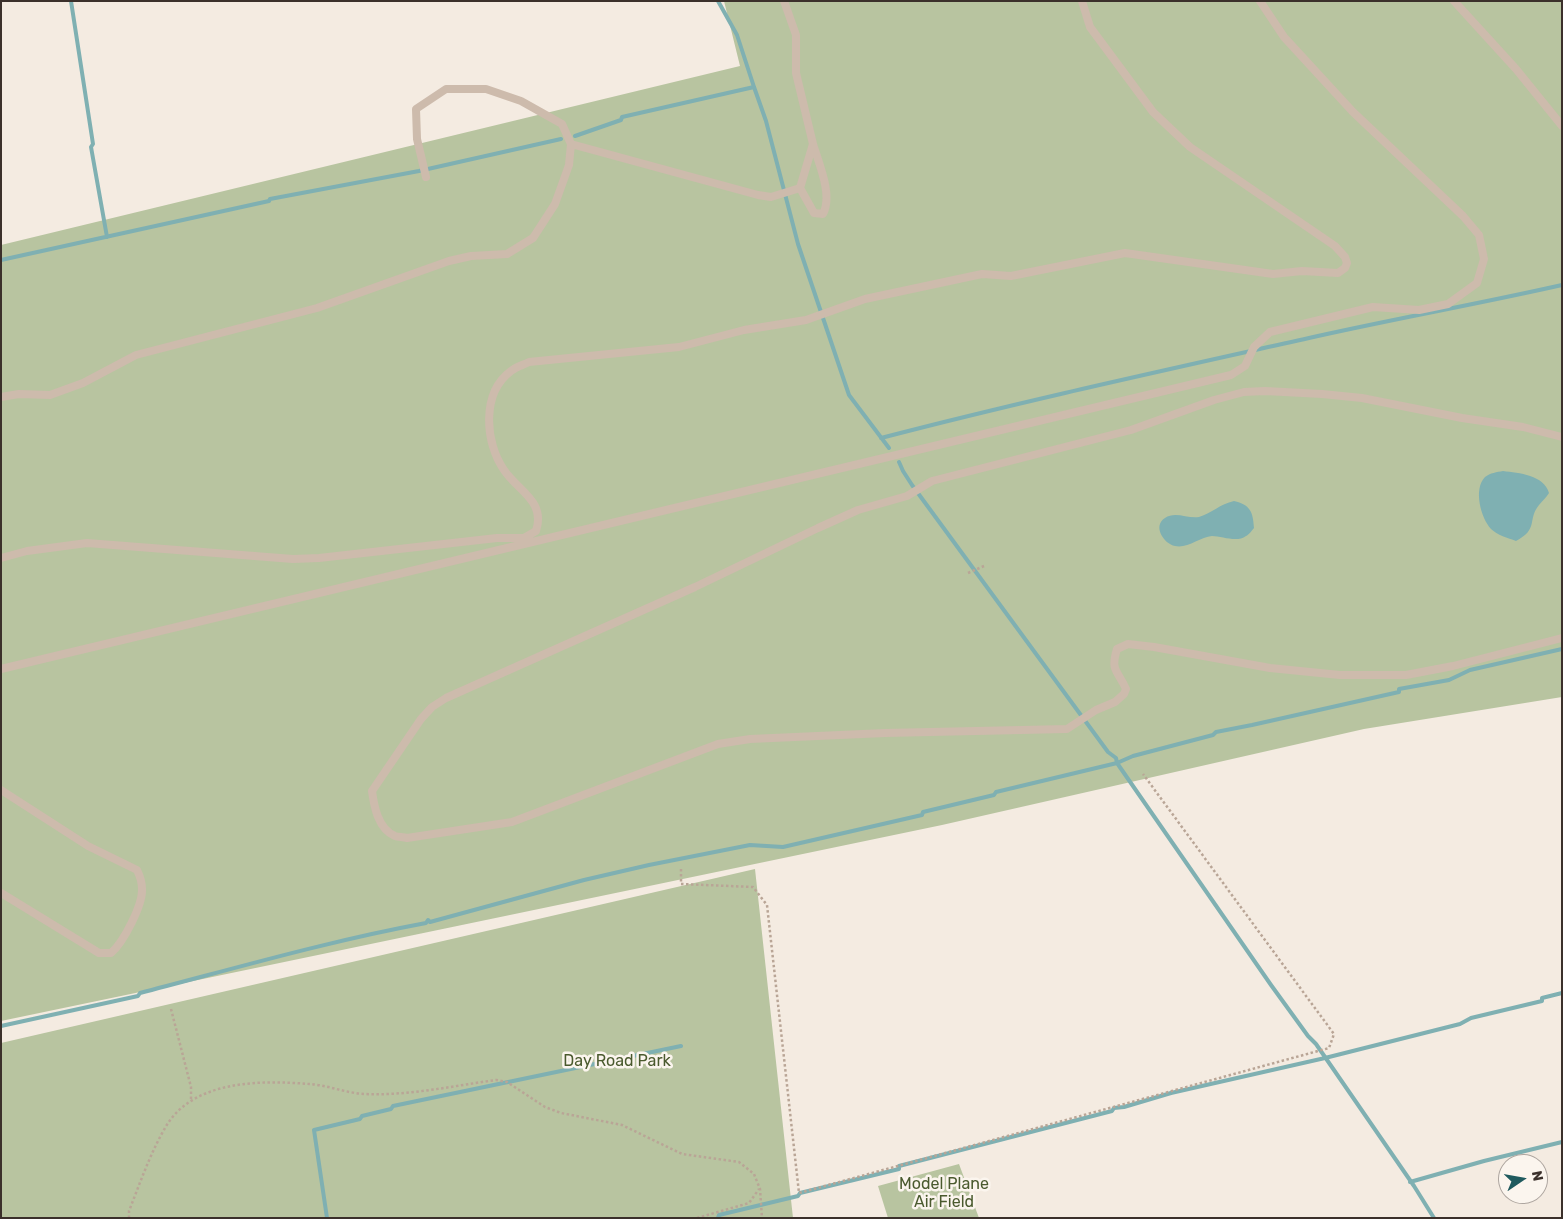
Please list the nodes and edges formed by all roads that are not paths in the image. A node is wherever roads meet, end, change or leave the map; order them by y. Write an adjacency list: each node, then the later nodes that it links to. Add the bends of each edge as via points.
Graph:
1 (784, 1): 7 (lane, via 796,36 796,73)
2 (1082, 1): 12 (lane, via 1090,27 1152,112 1190,146 1335,246 1346,257 1345,268 1338,273 1302,271 1273,274 1125,253 1011,276 982,274 866,299 810,319 744,330 679,347 529,362 511,371 497,387 489,430 494,452 504,471 533,500 540,521 536,531 524,538 497,538 302,559 87,543)
3 (1260, 1): 14 (lane, via 1284,36 1353,112 1479,235 1484,259 1477,283 1448,304 1419,310 1372,307 1270,332 1254,347 1245,366 1231,375)
4 (1454, 1): 5 (lane)
5 (1562, 126)
6 (571, 144): 8 (lane, via 562,124 521,101 486,89 446,89 416,109 417,139); 9 (lane, via 758,195 772,196); 10 (lane, via 569,166 555,204 533,238 507,254 449,261 317,308 136,355 83,383 50,395)
7 (813, 144): 9 (lane); 9 (lane, via 824,180 828,206 824,214 814,213)
8 (426, 177)
9 (797, 189)
10 (1, 396)
11 (1562, 437): 13 (lane, via 1362,398 1244,392 1131,430 932,482 908,495 850,514 446,698 422,719 372,791 378,818 386,829 394,836 407,838 512,822 718,744 750,739 885,733 1066,729 1124,694 1126,689 1113,662 1118,650 1128,644 1279,669 1340,675 1406,675)
12 (1, 558)
13 (1562, 638)
14 (1, 669)
15 (1, 790): 16 (lane, via 88,846 137,870 142,889 141,901 118,947 111,954 100,953)
16 (1, 893)

